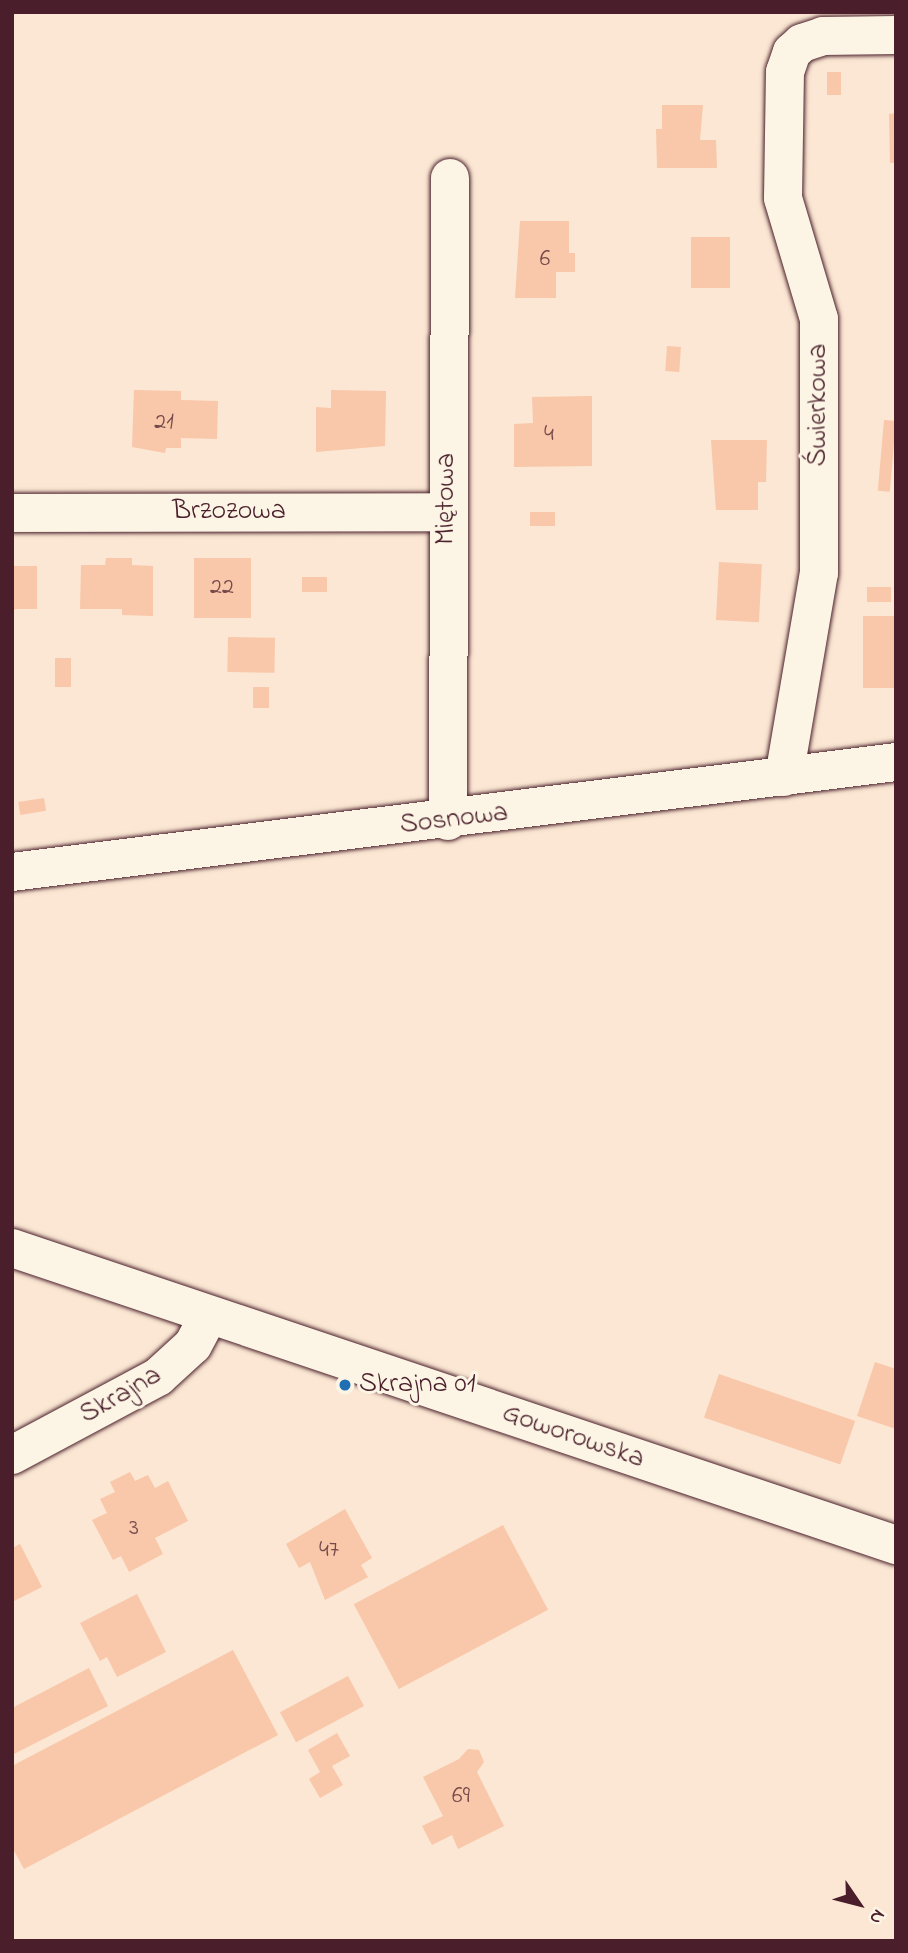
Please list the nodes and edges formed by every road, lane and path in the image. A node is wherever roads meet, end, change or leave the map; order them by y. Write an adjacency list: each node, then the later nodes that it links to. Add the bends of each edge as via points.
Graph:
1 (896, 35): 6 (street, Świerkowa, via 824,36 802,43 792,52 785,72 783,198 819,318 819,573)
2 (450, 177): 3 (street, Miętowa)
3 (447, 512): 4 (street, Brzozowa); 7 (street, Miętowa)
4 (12, 513)
5 (896, 762): 6 (street, Sosnowa)
6 (784, 777): 7 (street, Sosnowa)
7 (448, 821): 8 (street, Sosnowa)
8 (12, 872)
9 (12, 1248): 10 (street, Goworowska)
10 (209, 1315): 11 (street, Skrajna, via 193,1345 158,1377); 12 (street, Goworowska)
11 (12, 1455)
12 (896, 1545)

